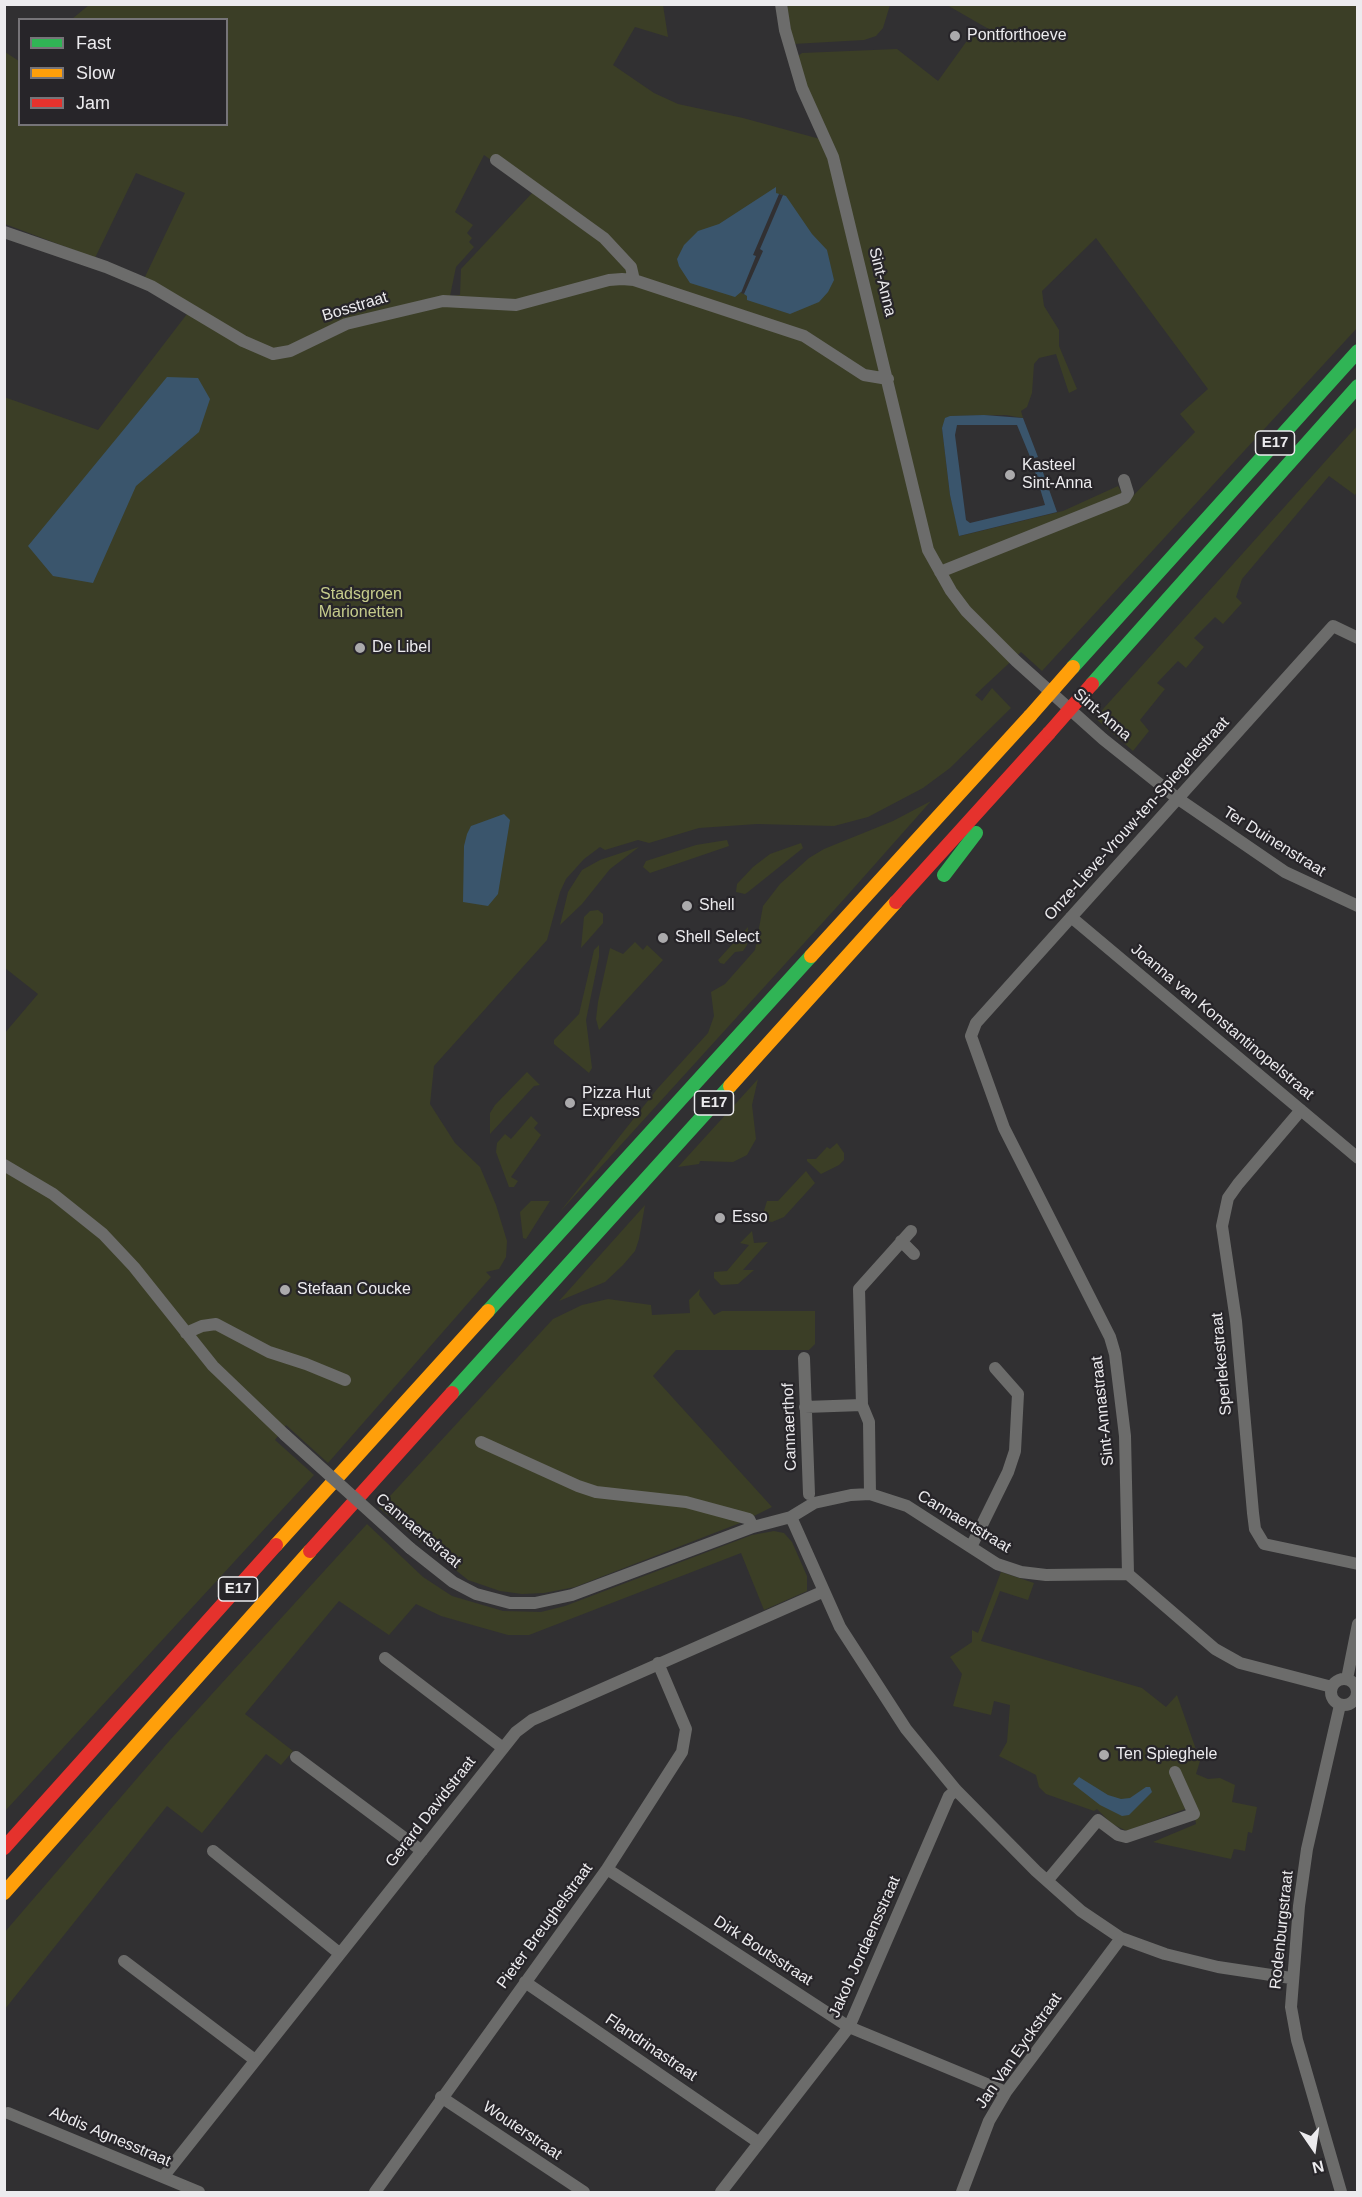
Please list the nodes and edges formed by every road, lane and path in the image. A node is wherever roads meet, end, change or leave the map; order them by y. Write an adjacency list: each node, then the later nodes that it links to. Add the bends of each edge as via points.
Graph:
1 (781, 4): 6 (street, Sint-Anna, via 802,88 834,157)
2 (496, 160): 4 (street, via 604,238 631,267)
3 (4, 232): 4 (street, Bosstraat, via 151,286 243,341 273,354 290,351 345,324 443,301 516,305 609,280)
4 (634, 280): 6 (street, Bosstraat, via 804,336 864,375)
5 (1358, 351): 11 (highway, E17, bridge)
6 (888, 379): 9 (street, Sint-Anna, via 923,533)
7 (1358, 387): 13 (highway, E17, bridge)
8 (1124, 480): 9 (street, via 1128,493 1125,498)
9 (940, 572): 14 (street, Sint-Anna, via 966,611 1016,661 1103,739)
10 (1358, 638): 14 (street, Onze-Lieve-Vrouw-ten-Spiegelestraat, via 1333,626)
11 (990, 760): 12 (highway); 26 (highway, E17)
12 (966, 766)
13 (991, 797): 15 (highway, via 984,823); 34 (highway, E17)
14 (1177, 798): 16 (street, Ter Duinenstraat, via 1285,872); 17 (street, Onze-Lieve-Vrouw-ten-Spiegelestraat)
15 (944, 875)
16 (1358, 906)
17 (1071, 917): 18 (street, Onze-Lieve-Vrouw-ten-Spiegelestraat, via 976,1023); 19 (street, Joanna van Konstantinopelstraat)
18 (971, 1036): 42 (street, Sint-Annastraat, via 1004,1128 1115,1354 1125,1436)
19 (1301, 1110): 20 (street, Joanna van Konstantinopelstraat); 41 (street, Sperlekestraat, via 1228,1198 1222,1226 1236,1322 1255,1529 1264,1544)
20 (1355, 1152)
21 (4, 1165): 27 (street, Cannaertstraat, via 53,1194 103,1234 134,1266)
22 (911, 1231): 23 (street)
23 (901, 1241): 24 (street); 32 (street, via 859,1289)
24 (914, 1254)
25 (515, 1260): 26 (highway)
26 (471, 1329): 55 (highway, E17)
27 (186, 1333): 31 (street, via 216,1324 269,1352); 39 (street, Cannaertstraat, bridge, via 238,1392 410,1548 453,1582 476,1594 510,1603 572,1596)
28 (504, 1352): 34 (highway)
29 (804, 1358): 33 (street, Cannaerthof)
30 (995, 1368): 40 (street, via 1018,1394 1015,1451)
31 (345, 1380)
32 (862, 1405): 33 (street); 37 (street, via 869,1422)
33 (805, 1407): 36 (street, Cannaerthof)
34 (437, 1409): 60 (highway, E17)
35 (481, 1442): 39 (street, via 587,1489 686,1503 749,1519)
36 (809, 1494)
37 (870, 1494): 38 (street, Cannaertstraat, via 814,1503); 40 (street, Cannaertstraat, via 908,1506)
38 (791, 1517): 39 (street, Cannaertstraat); 43 (street)
39 (753, 1527)
40 (971, 1547): 42 (street, Cannaertstraat, via 997,1564 1021,1572)
41 (1358, 1564)
42 (1128, 1574): 48 (street, via 1215,1649 1240,1663)
43 (822, 1592): 46 (street, Gerard Davidstraat); 54 (street, via 868,1673 906,1729)
44 (1358, 1624): 47 (street)
45 (385, 1658): 51 (street)
46 (658, 1663): 51 (street, Gerard Davidstraat, via 532,1720); 58 (street, Pieter Breughelstraat, via 686,1730 682,1752)
47 (1347, 1679): 48 (street); 49 (street, via 1357,1688)
48 (1332, 1687): 50 (street, via 1332,1697)
49 (1357, 1696): 50 (street)
50 (1340, 1705): 64 (street, Rodenburgstraat, via 1307,1849)
51 (503, 1748): 57 (street, Gerard Davidstraat)
52 (296, 1757): 57 (street)
53 (1175, 1772): 59 (street, via 1194,1814 1126,1837 1098,1820)
54 (956, 1790): 59 (street); 66 (street, Jakob Jordaensstraat, via 949,1796)
55 (4, 1848)
56 (213, 1851): 62 (street)
57 (422, 1851): 62 (street, Gerard Davidstraat)
58 (607, 1869): 65 (street, Pieter Breughelstraat); 66 (street, Dirk Boutsstraat)
59 (1047, 1881): 61 (street, via 1081,1911)
60 (4, 1893)
61 (1121, 1938): 64 (street, via 1218,1966); 68 (street, Jan Van Eyckstraat)
62 (339, 1953): 67 (street, Gerard Davidstraat)
63 (124, 1961): 67 (street)
64 (1291, 1978): 78 (street, Rodenburgstraat, via 1293,2023)
65 (525, 1982): 69 (street, Pieter Breughelstraat); 71 (street, Flandrinastraat)
66 (849, 2027): 68 (street, Dirk Boutsstraat); 71 (street, Jakob Jordaensstraat)
67 (255, 2060): 72 (street, Gerard Davidstraat)
68 (1006, 2092): 77 (street, Jan Van Eyckstraat, via 989,2121)
69 (441, 2097): 74 (street, Pieter Breughelstraat); 75 (street, Wouterstraat)
70 (8, 2113): 72 (street, Abdis Agnesstraat)
71 (758, 2142): 76 (street, Jakob Jordaensstraat)
72 (163, 2177): 73 (street, Abdis Agnesstraat)
73 (199, 2193)
74 (375, 2193)
75 (584, 2193)
76 (721, 2193)
77 (962, 2193)
78 (1341, 2193)

